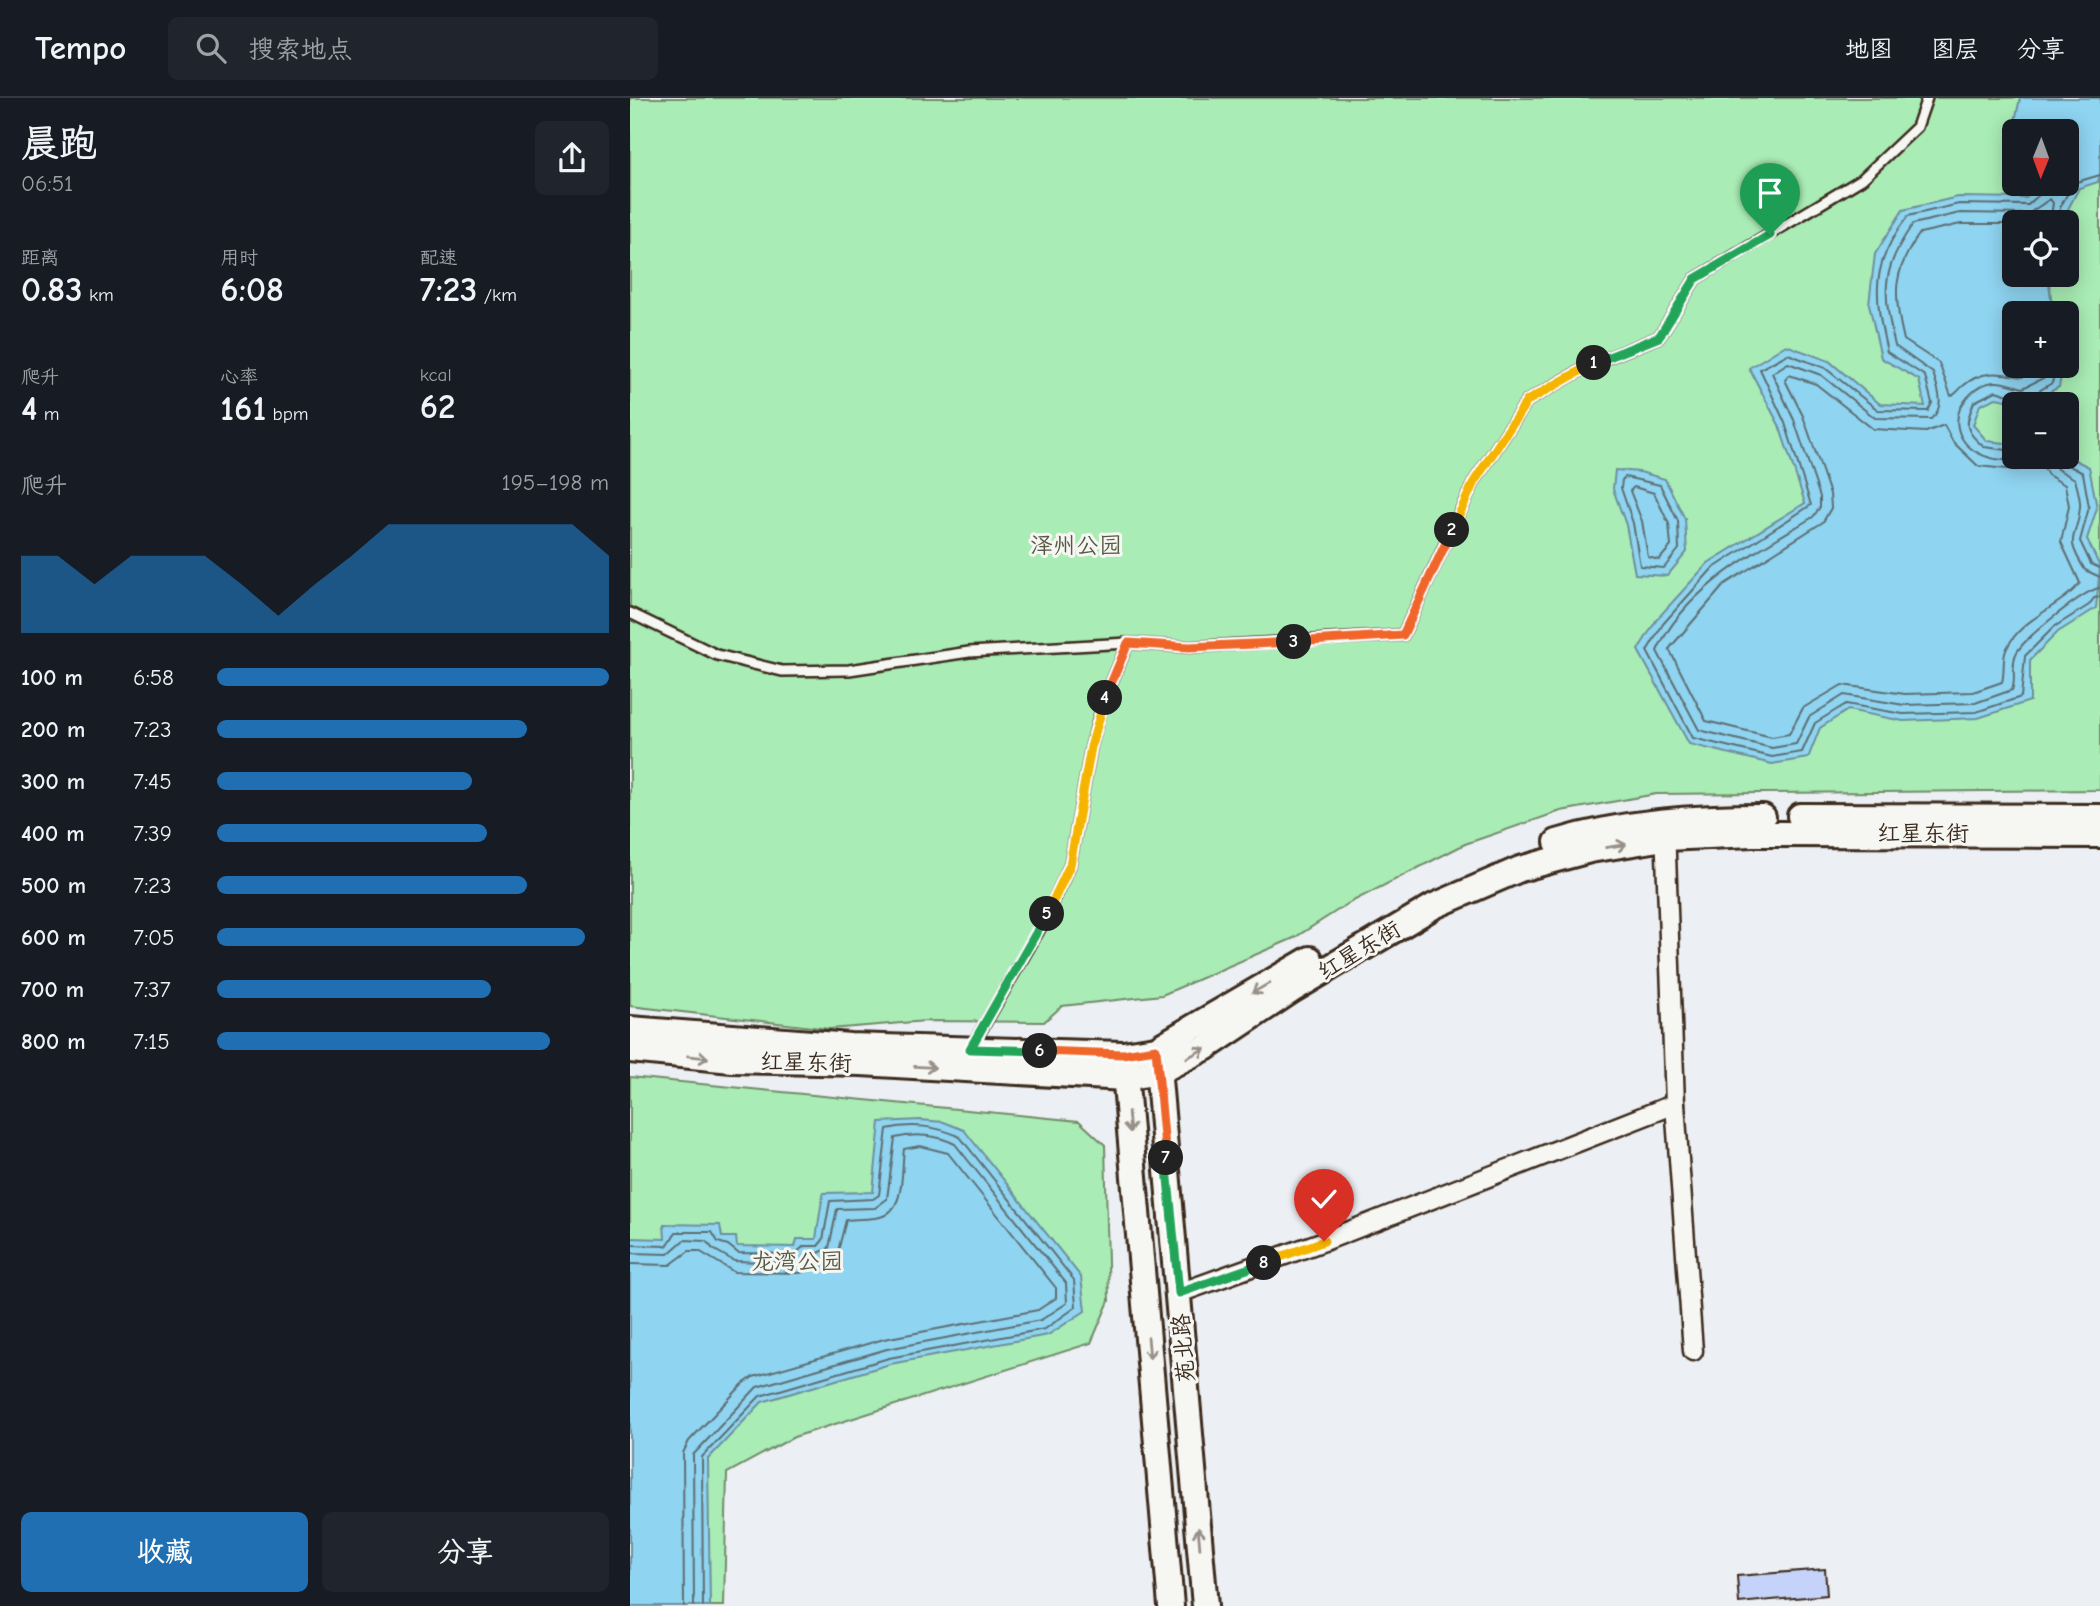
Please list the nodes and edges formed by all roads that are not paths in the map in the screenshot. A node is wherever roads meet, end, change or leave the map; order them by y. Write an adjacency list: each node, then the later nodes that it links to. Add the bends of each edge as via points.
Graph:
1 (1927, 98): 3 (lane, via 1917,127 1861,179 1695,279 1659,337 1592,364 1527,401 1474,482 1403,635 1189,647)
2 (630, 613): 3 (lane, via 717,655 782,671 849,670 969,652)
3 (1128, 643): 8 (lane, via 1091,747 1070,865 1039,930)
4 (2100, 817): 5 (main road, 红星东街, via 1752,817)
5 (1665, 829): 6 (main road, 红星东街, via 1752,834); 10 (main road, 红星东街, via 1520,869 1434,906 1205,1048); 12 (street)
6 (2100, 835)
7 (630, 1029): 8 (main road, 红星东街, via 822,1044)
8 (970, 1049): 11 (main road, 红星东街)
9 (630, 1050): 11 (main road, 红星东街, one-way to 11, via 732,1060)
10 (1157, 1061): 11 (main road, 红星东街); 13 (main road, 苑北路)
11 (1124, 1066): 15 (main road, 苑北路, one-way to 15)
12 (1675, 1104): 13 (street); 14 (street)
13 (1179, 1293): 16 (main road, 苑北路, one-way to 13)
14 (1693, 1351)
15 (1171, 1606)
16 (1205, 1606)

